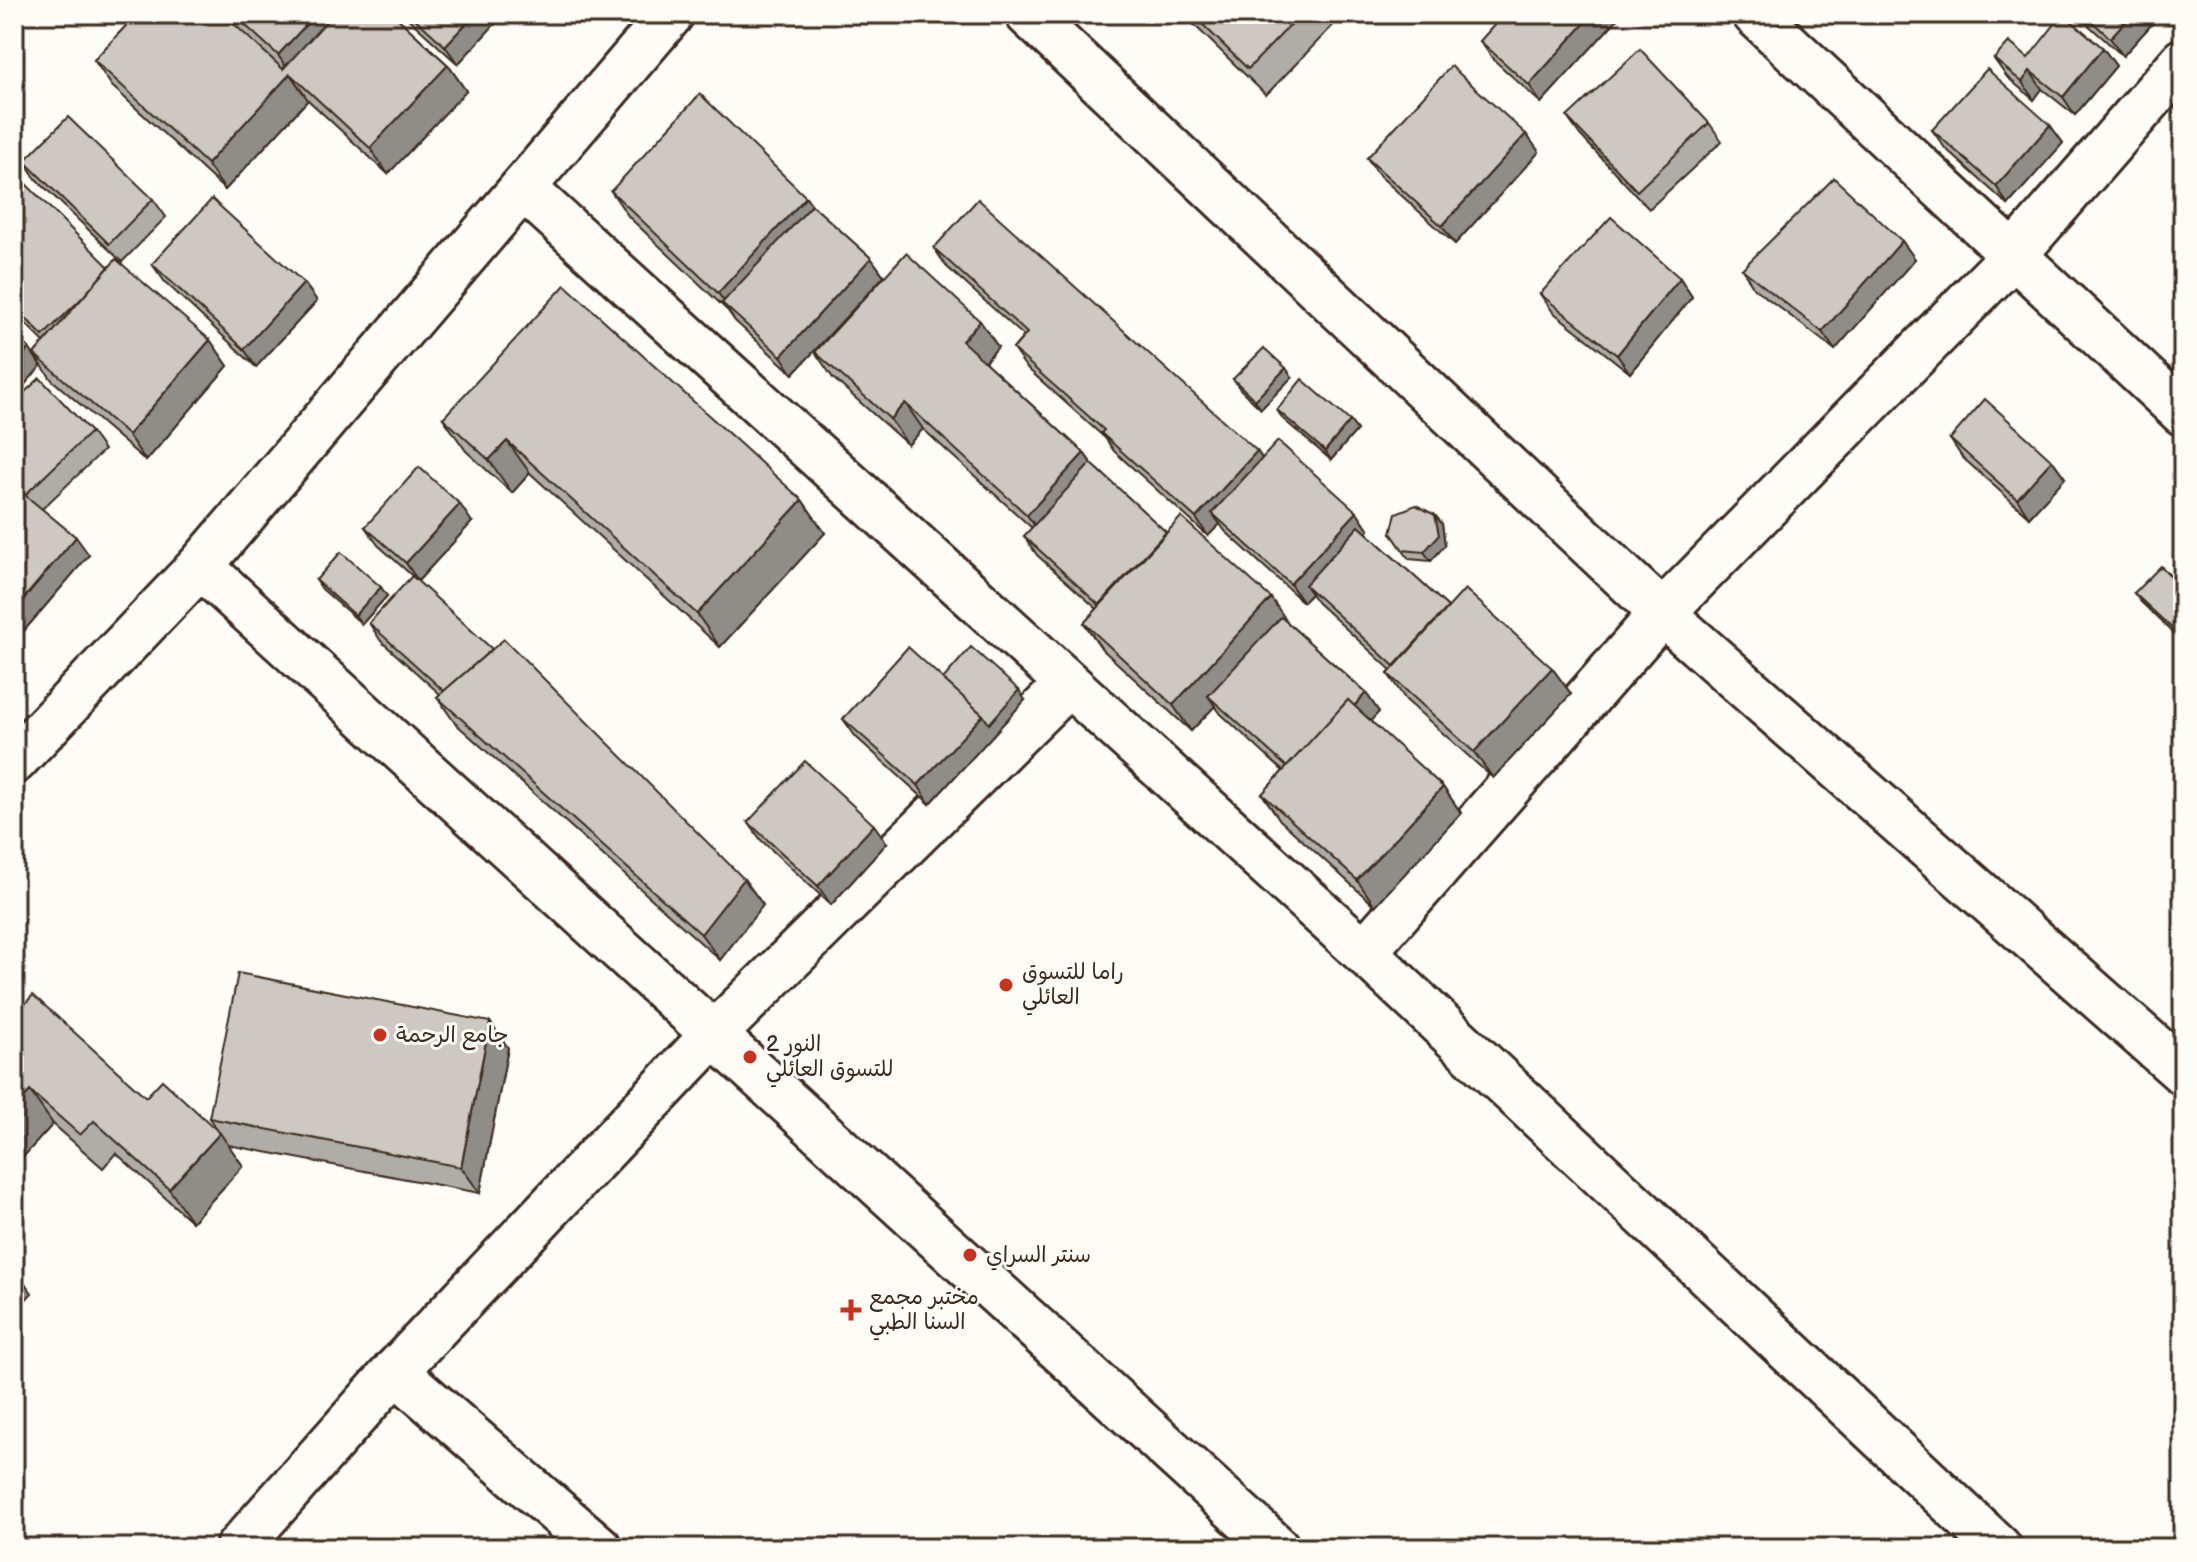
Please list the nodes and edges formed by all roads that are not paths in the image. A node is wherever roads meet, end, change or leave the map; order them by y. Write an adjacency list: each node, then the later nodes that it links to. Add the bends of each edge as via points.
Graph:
1 (671, 14): 5 (street)
2 (1028, 14): 9 (street)
3 (1755, 14): 6 (street)
4 (2183, 61): 6 (street)
5 (523, 188): 8 (street); 10 (street)
6 (2014, 255): 7 (street); 9 (street)
7 (2183, 413)
8 (200, 566): 11 (street); 13 (street)
9 (1662, 613): 12 (street); 14 (street)
10 (1067, 685): 12 (street); 13 (street)
11 (14, 761)
12 (1364, 952): 19 (street)
13 (714, 1034): 15 (street); 18 (street)
14 (2183, 1072)
15 (395, 1371): 16 (street); 17 (street)
16 (238, 1548)
17 (599, 1548)
18 (1277, 1548)
19 (1999, 1548)

